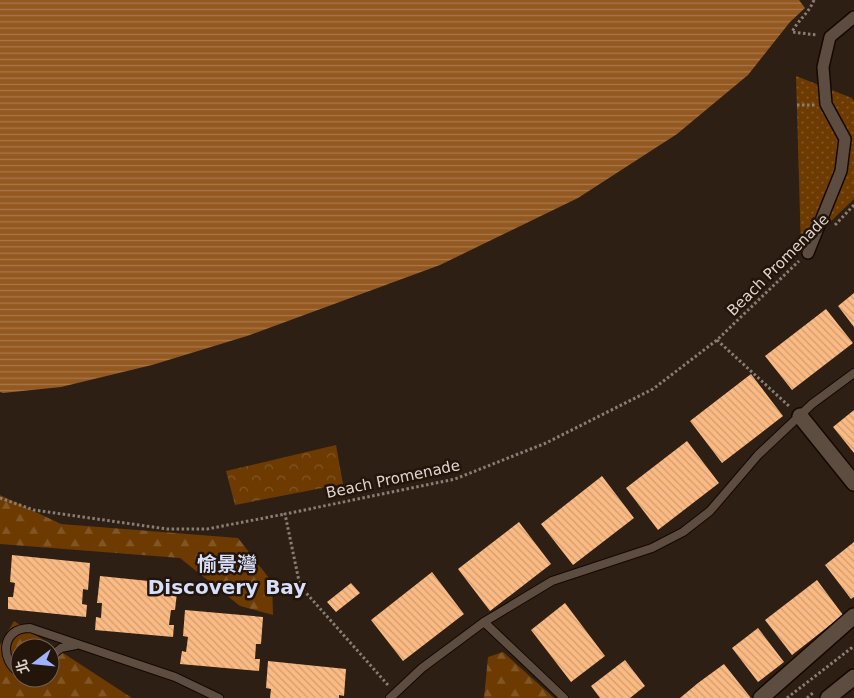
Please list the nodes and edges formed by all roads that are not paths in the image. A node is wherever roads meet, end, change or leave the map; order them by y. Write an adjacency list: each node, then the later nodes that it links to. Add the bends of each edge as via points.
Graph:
1 (854, 17): 2 (street, via 830,37 822,67 826,104 845,139 841,171)
2 (808, 253)
3 (854, 373): 4 (lane)
4 (800, 416): 5 (street); 7 (lane, via 758,455 710,511 683,532 652,548 552,581)
5 (854, 483)
6 (854, 616): 17 (street)
7 (484, 622): 14 (lane, via 429,662); 16 (lane)
8 (59, 638): 12 (lane, via 30,628 10,632 2,650)
9 (60, 638): 10 (lane)
10 (83, 646): 11 (lane, via 70,644); 15 (lane, via 174,676)
11 (60, 650)
12 (10, 668)
13 (854, 677): 18 (street)
14 (392, 696)
15 (219, 698)
16 (564, 698)
17 (761, 698)
18 (828, 698)

